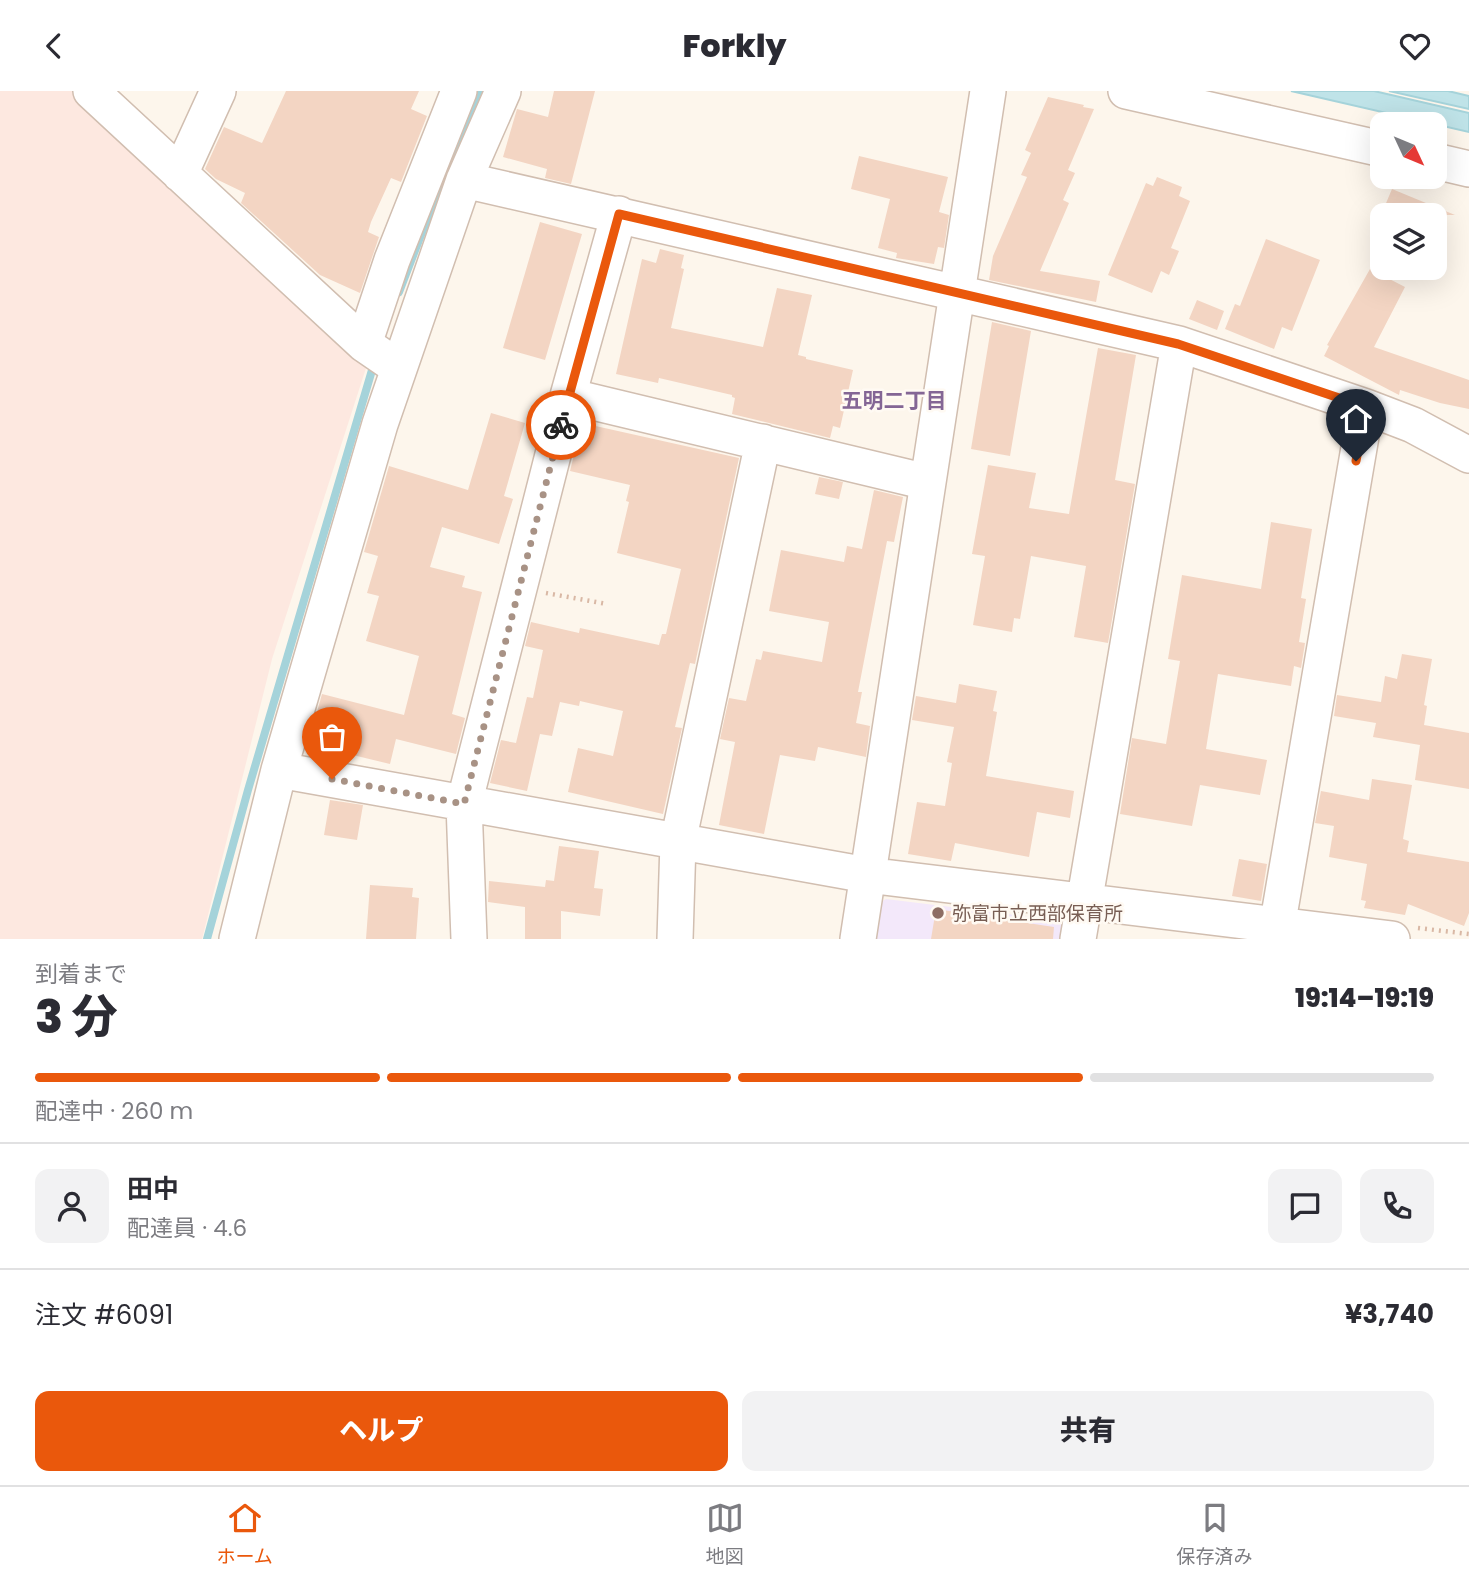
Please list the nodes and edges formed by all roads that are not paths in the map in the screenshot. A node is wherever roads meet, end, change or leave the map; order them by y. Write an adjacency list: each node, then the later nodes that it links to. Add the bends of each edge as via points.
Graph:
1 (91, 91): 10 (street)
2 (218, 91): 10 (street)
3 (459, 91): 15 (street, via 392,260)
4 (503, 91): 11 (street)
5 (988, 91): 13 (street)
6 (1126, 91): 7 (street)
7 (1370, 146)
8 (1447, 164): 9 (street)
9 (1469, 169)
10 (180, 174): 15 (street)
11 (464, 180): 12 (street); 15 (street)
12 (619, 214): 13 (street); 16 (street)
13 (956, 293): 14 (street); 20 (street)
14 (1178, 344): 17 (street); 25 (street)
15 (381, 356): 21 (street, via 380,424)
16 (568, 396): 18 (street); 22 (street)
17 (1366, 407): 19 (street, via 1413,425); 26 (street)
18 (763, 442): 20 (street); 23 (street)
19 (1469, 455)
20 (927, 482): 24 (street)
21 (279, 770): 22 (street); 27 (street)
22 (464, 804): 23 (street); 28 (street)
23 (678, 842): 24 (street); 29 (street)
24 (867, 875): 25 (street); 30 (street)
25 (1085, 901): 26 (street); 31 (street)
26 (1277, 932): 32 (street)
27 (237, 939)
28 (469, 939)
29 (674, 939)
30 (858, 939)
31 (1078, 939)
32 (1392, 939)

